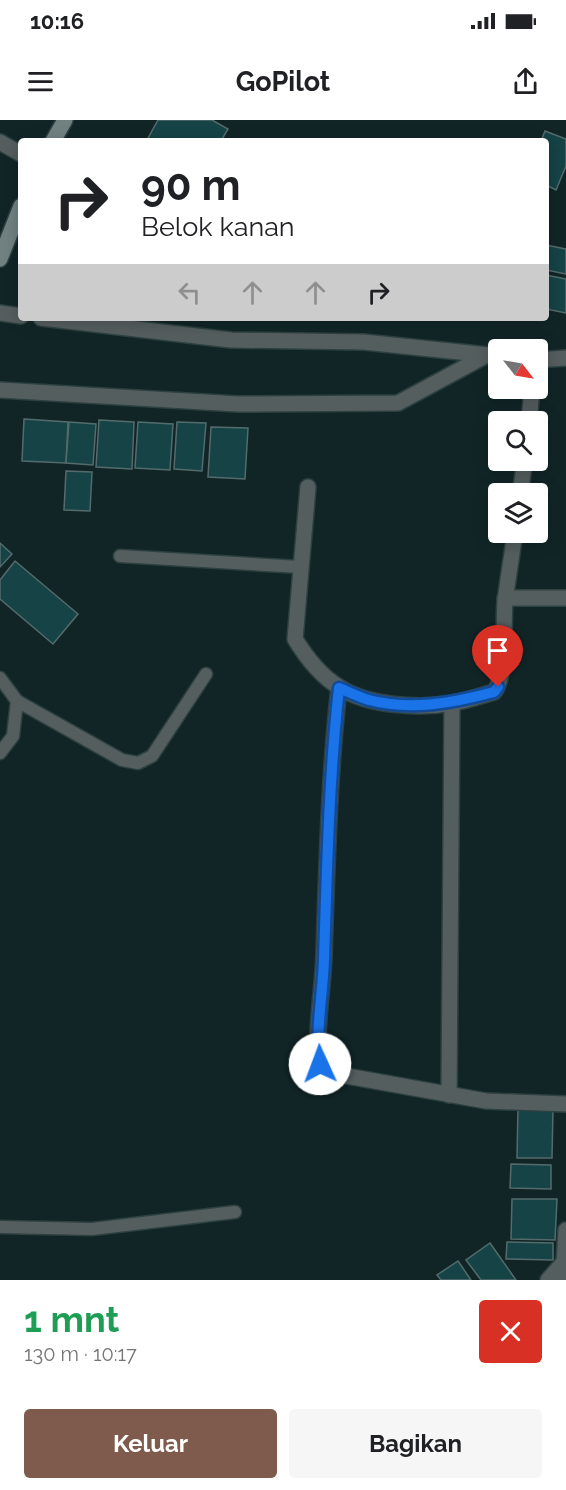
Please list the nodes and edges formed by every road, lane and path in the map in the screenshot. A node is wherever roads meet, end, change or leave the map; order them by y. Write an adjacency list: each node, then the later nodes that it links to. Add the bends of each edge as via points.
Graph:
1 (65, 120): 2 (street)
2 (55, 138)
3 (0, 142): 4 (street)
4 (18, 152)
5 (18, 214): 6 (street)
6 (0, 259)
7 (0, 313): 8 (street)
8 (18, 316)
9 (67, 321): 10 (street, via 231,340 364,342)
10 (488, 356)
11 (488, 358): 14 (street, via 398,403 238,404)
12 (566, 358): 13 (street)
13 (548, 359)
14 (0, 390)
15 (308, 487): 18 (street)
16 (513, 543): 19 (street)
17 (120, 556): 18 (lane)
18 (300, 567): 23 (street, via 295,639 307,659)
19 (505, 598): 20 (street); 25 (street, via 498,687 494,692)
20 (566, 598)
21 (206, 674): 24 (lane, via 152,756 138,763 122,760)
22 (0, 678): 24 (lane)
23 (339, 688): 25 (street, via 369,700 401,705); 27 (street, via 317,1045 320,1064 330,1073)
24 (17, 701): 26 (lane, via 13,736)
25 (452, 703): 27 (street)
26 (0, 753)
27 (449, 1095): 28 (street, via 486,1101)
28 (566, 1104)
29 (236, 1212): 30 (lane, via 92,1229)
30 (0, 1227)
31 (566, 1230): 32 (street)
32 (563, 1263): 33 (street); 34 (street)
33 (548, 1280)
34 (563, 1280)

